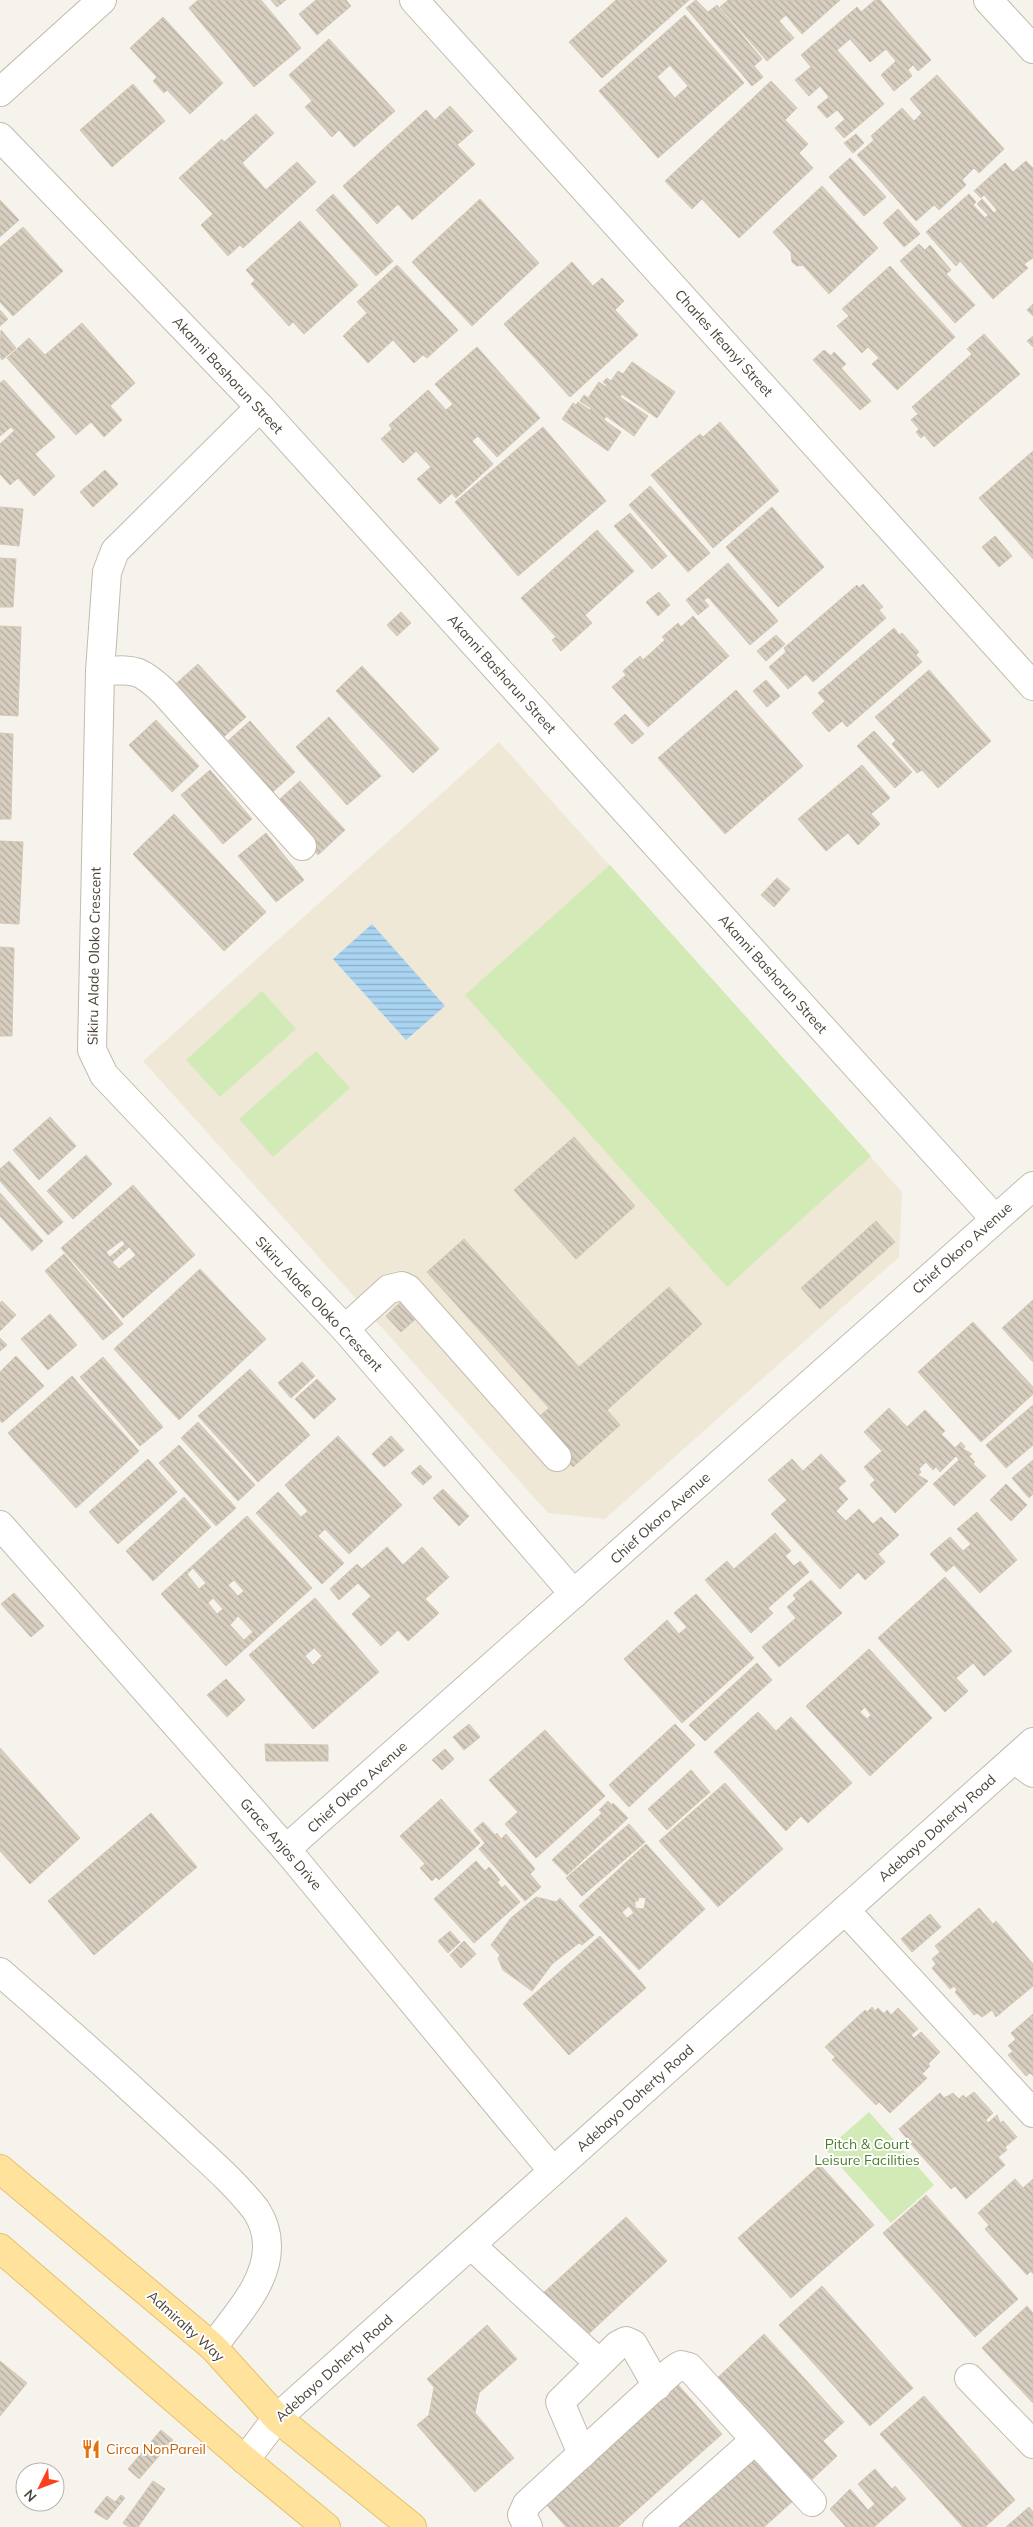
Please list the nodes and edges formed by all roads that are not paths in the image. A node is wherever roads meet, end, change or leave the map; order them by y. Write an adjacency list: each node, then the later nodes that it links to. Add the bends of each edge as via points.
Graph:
1 (102, 0): 5 (street)
2 (414, 0): 9 (street, Charles Ifeanyi Street)
3 (988, 0): 4 (street)
4 (1032, 45)
5 (0, 91)
6 (0, 137): 7 (street, Akanni Bashorun Street)
7 (260, 407): 8 (street, Sikiru Alade Oloko Crescent, via 114,551 107,572); 12 (street, Akanni Bashorun Street)
8 (100, 671): 10 (street, via 133,670 145,674); 13 (street, Sikiru Alade Oloko Crescent, via 92,1050 104,1075)
9 (1033, 686)
10 (302, 846)
11 (1033, 1186): 12 (street, Chief Okoro Avenue)
12 (995, 1219): 16 (street, Chief Okoro Avenue)
13 (345, 1329): 14 (street, via 389,1289 402,1286 408,1289); 16 (street, Sikiru Alade Oloko Crescent)
14 (557, 1457)
15 (0, 1525): 18 (street, Grace Anjos Drive)
16 (574, 1594): 18 (street, Chief Okoro Avenue)
17 (1027, 1758): 19 (street, Adebayo Doherty Road)
18 (286, 1849): 23 (street, Grace Anjos Drive)
19 (845, 1910): 21 (street); 23 (street, Adebayo Doherty Road)
20 (0, 1972): 26 (street, via 109,2068 230,2182 264,2224 268,2246 265,2270)
21 (1033, 2113)
22 (0, 2169): 26 (main road, Admiralty Way)
23 (553, 2171): 24 (street, Adebayo Doherty Road)
24 (471, 2245): 27 (street); 30 (street, Adebayo Doherty Road)
25 (0, 2248): 34 (main road)
26 (213, 2347): 30 (main road, Admiralty Way)
27 (600, 2363): 29 (street, via 626,2341 633,2344); 33 (street, via 560,2402)
28 (969, 2378): 32 (street)
29 (657, 2386): 31 (street, via 681,2365 689,2367); 33 (street)
30 (277, 2418): 34 (street, Adebayo Doherty Road); 37 (main road, Admiralty Way)
31 (755, 2440): 35 (street); 39 (street)
32 (1033, 2444)
33 (582, 2454): 38 (street, via 527,2504 522,2515)
34 (245, 2460): 36 (main road)
35 (812, 2502)
36 (326, 2527)
37 (412, 2527)
38 (528, 2527)
39 (657, 2527)

